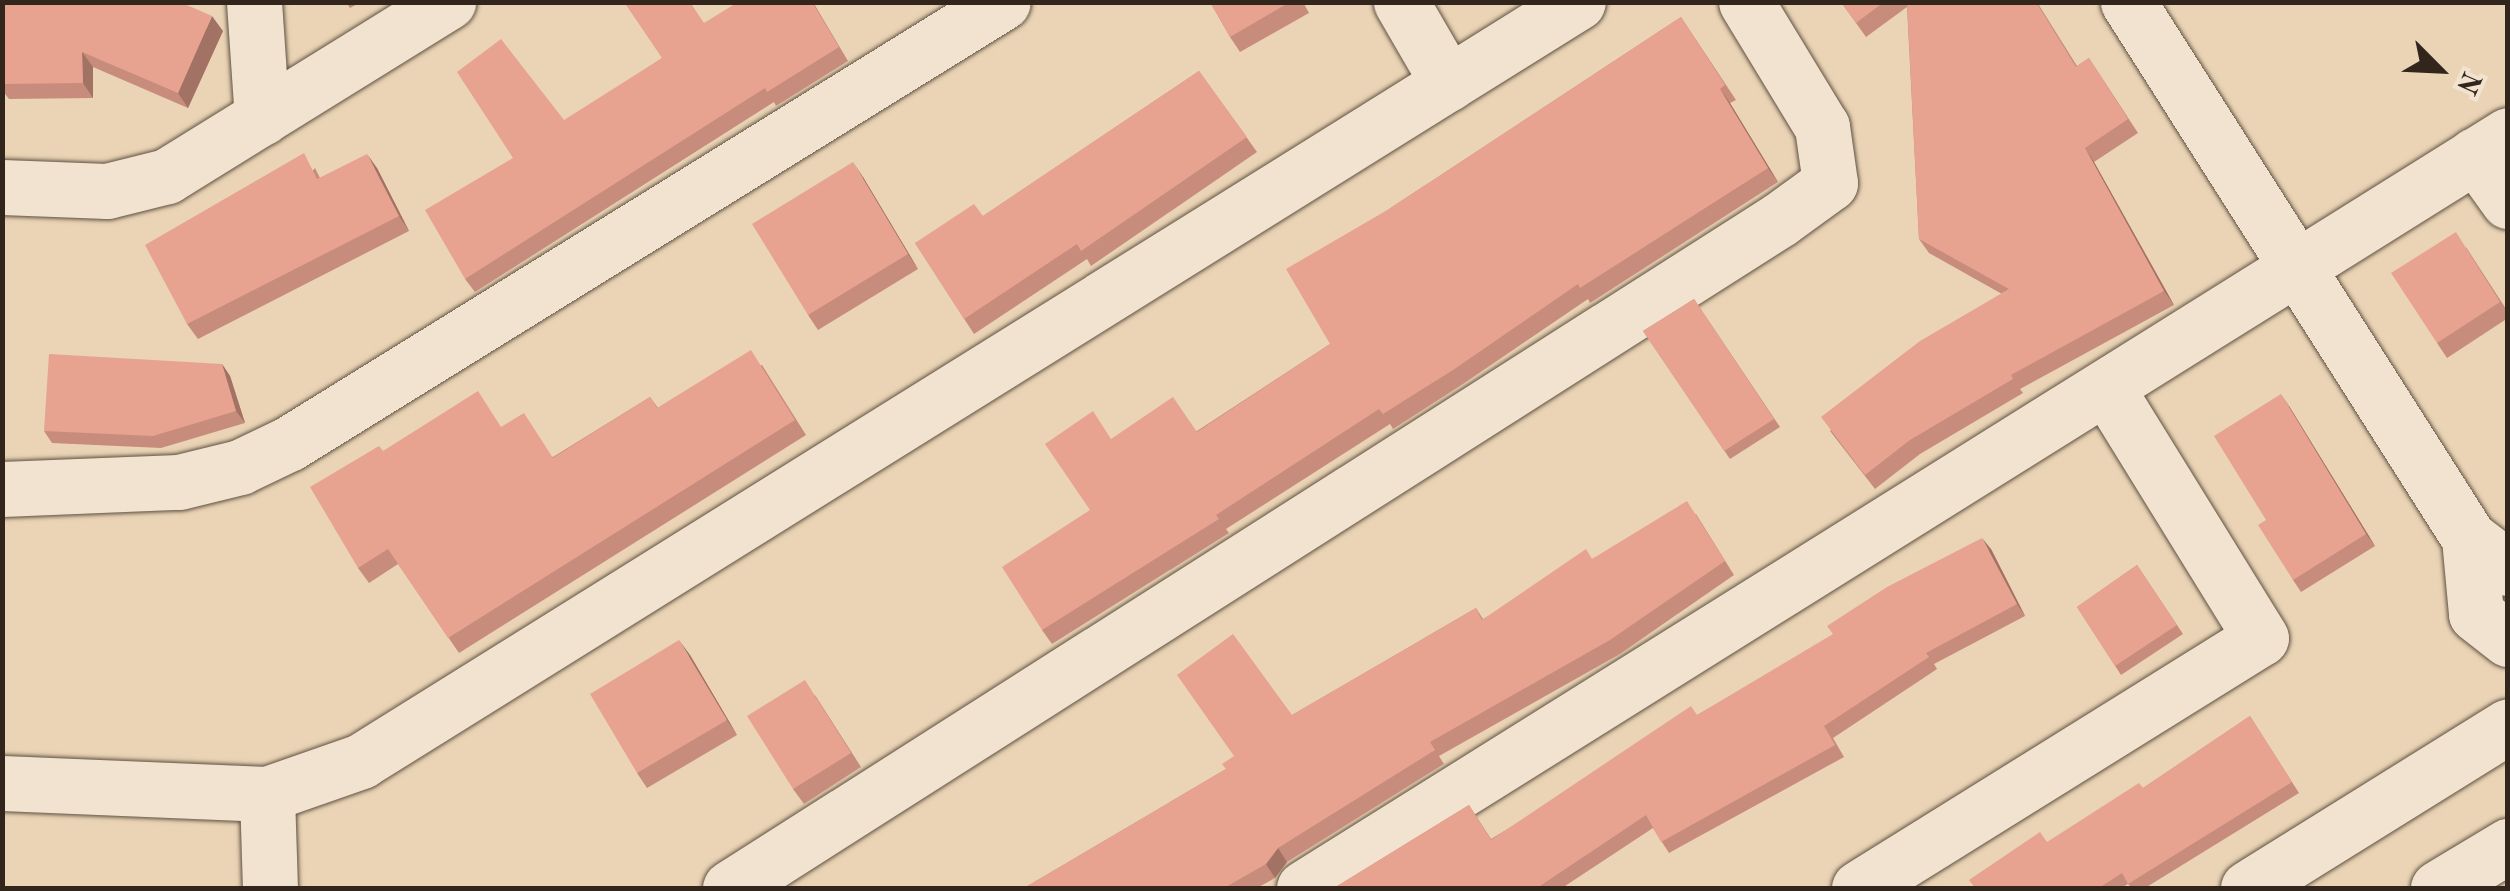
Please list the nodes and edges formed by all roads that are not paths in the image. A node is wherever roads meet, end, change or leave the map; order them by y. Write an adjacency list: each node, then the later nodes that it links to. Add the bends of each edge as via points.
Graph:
1 (254, 2): 9 (street)
2 (448, 2): 9 (street)
3 (1003, 2): 15 (street, via 290,444 240,467 179,482)
4 (1401, 2): 8 (street)
5 (1578, 2): 8 (street)
6 (1746, 2): 23 (street, via 1822,127 1830,183)
7 (2128, 2): 13 (street)
8 (1448, 83): 20 (street, via 361,761)
9 (262, 118): 11 (street, via 167,176 107,191)
10 (2491, 145): 12 (street); 13 (street)
11 (2, 187)
12 (2508, 201)
13 (2293, 266): 14 (street); 16 (street)
14 (2106, 390): 24 (street); 25 (street, via 2262,638)
15 (2, 489)
16 (2488, 553): 17 (street, via 2476,614)
17 (2508, 639)
18 (2508, 726): 26 (street)
19 (2, 783): 20 (street)
20 (267, 794): 22 (street)
21 (2508, 846): 27 (street)
22 (270, 888)
23 (730, 888)
24 (1304, 888)
25 (1859, 888)
26 (2248, 888)
27 (2438, 888)

